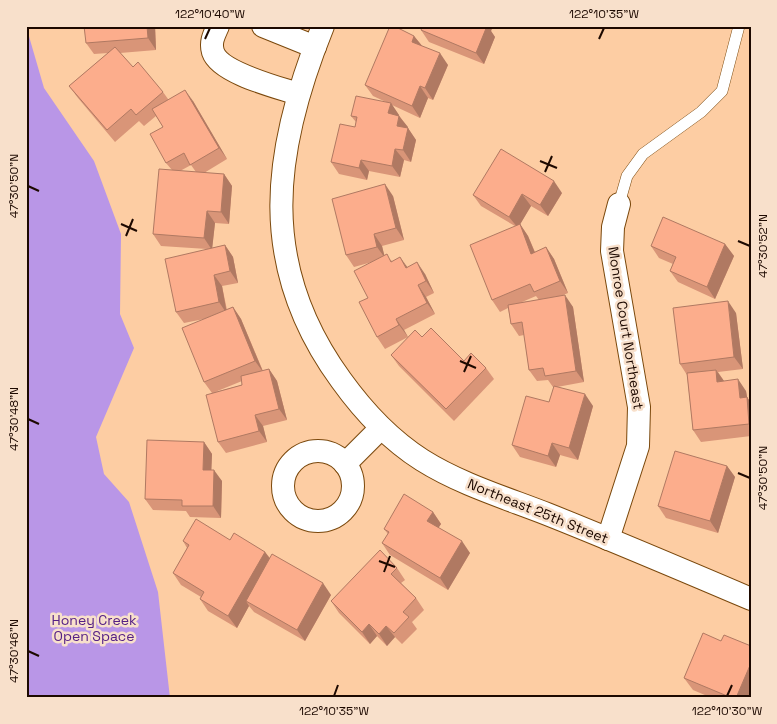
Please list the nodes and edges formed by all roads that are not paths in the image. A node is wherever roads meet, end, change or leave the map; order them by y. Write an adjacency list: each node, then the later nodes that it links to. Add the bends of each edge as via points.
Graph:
1 (218, 26): 6 (street, via 212,38 213,52 220,63)
2 (263, 26): 5 (street)
3 (323, 26): 5 (street, Northeast 25th Street)
4 (739, 26): 7 (lane, via 722,91 701,112 643,154 627,176)
5 (315, 47): 6 (street, Northeast 25th Street)
6 (298, 94): 8 (street, Northeast 25th Street, via 280,185 285,256 294,293 309,329 331,367)
7 (619, 204): 10 (street, Monroe Court Northeast, via 613,227 612,251 640,426 638,446)
8 (381, 428): 9 (street); 10 (street, Northeast 25th Street, via 424,462 460,480)
9 (345, 464)
10 (608, 539): 11 (street, Northeast 25th Street)
11 (751, 600)

